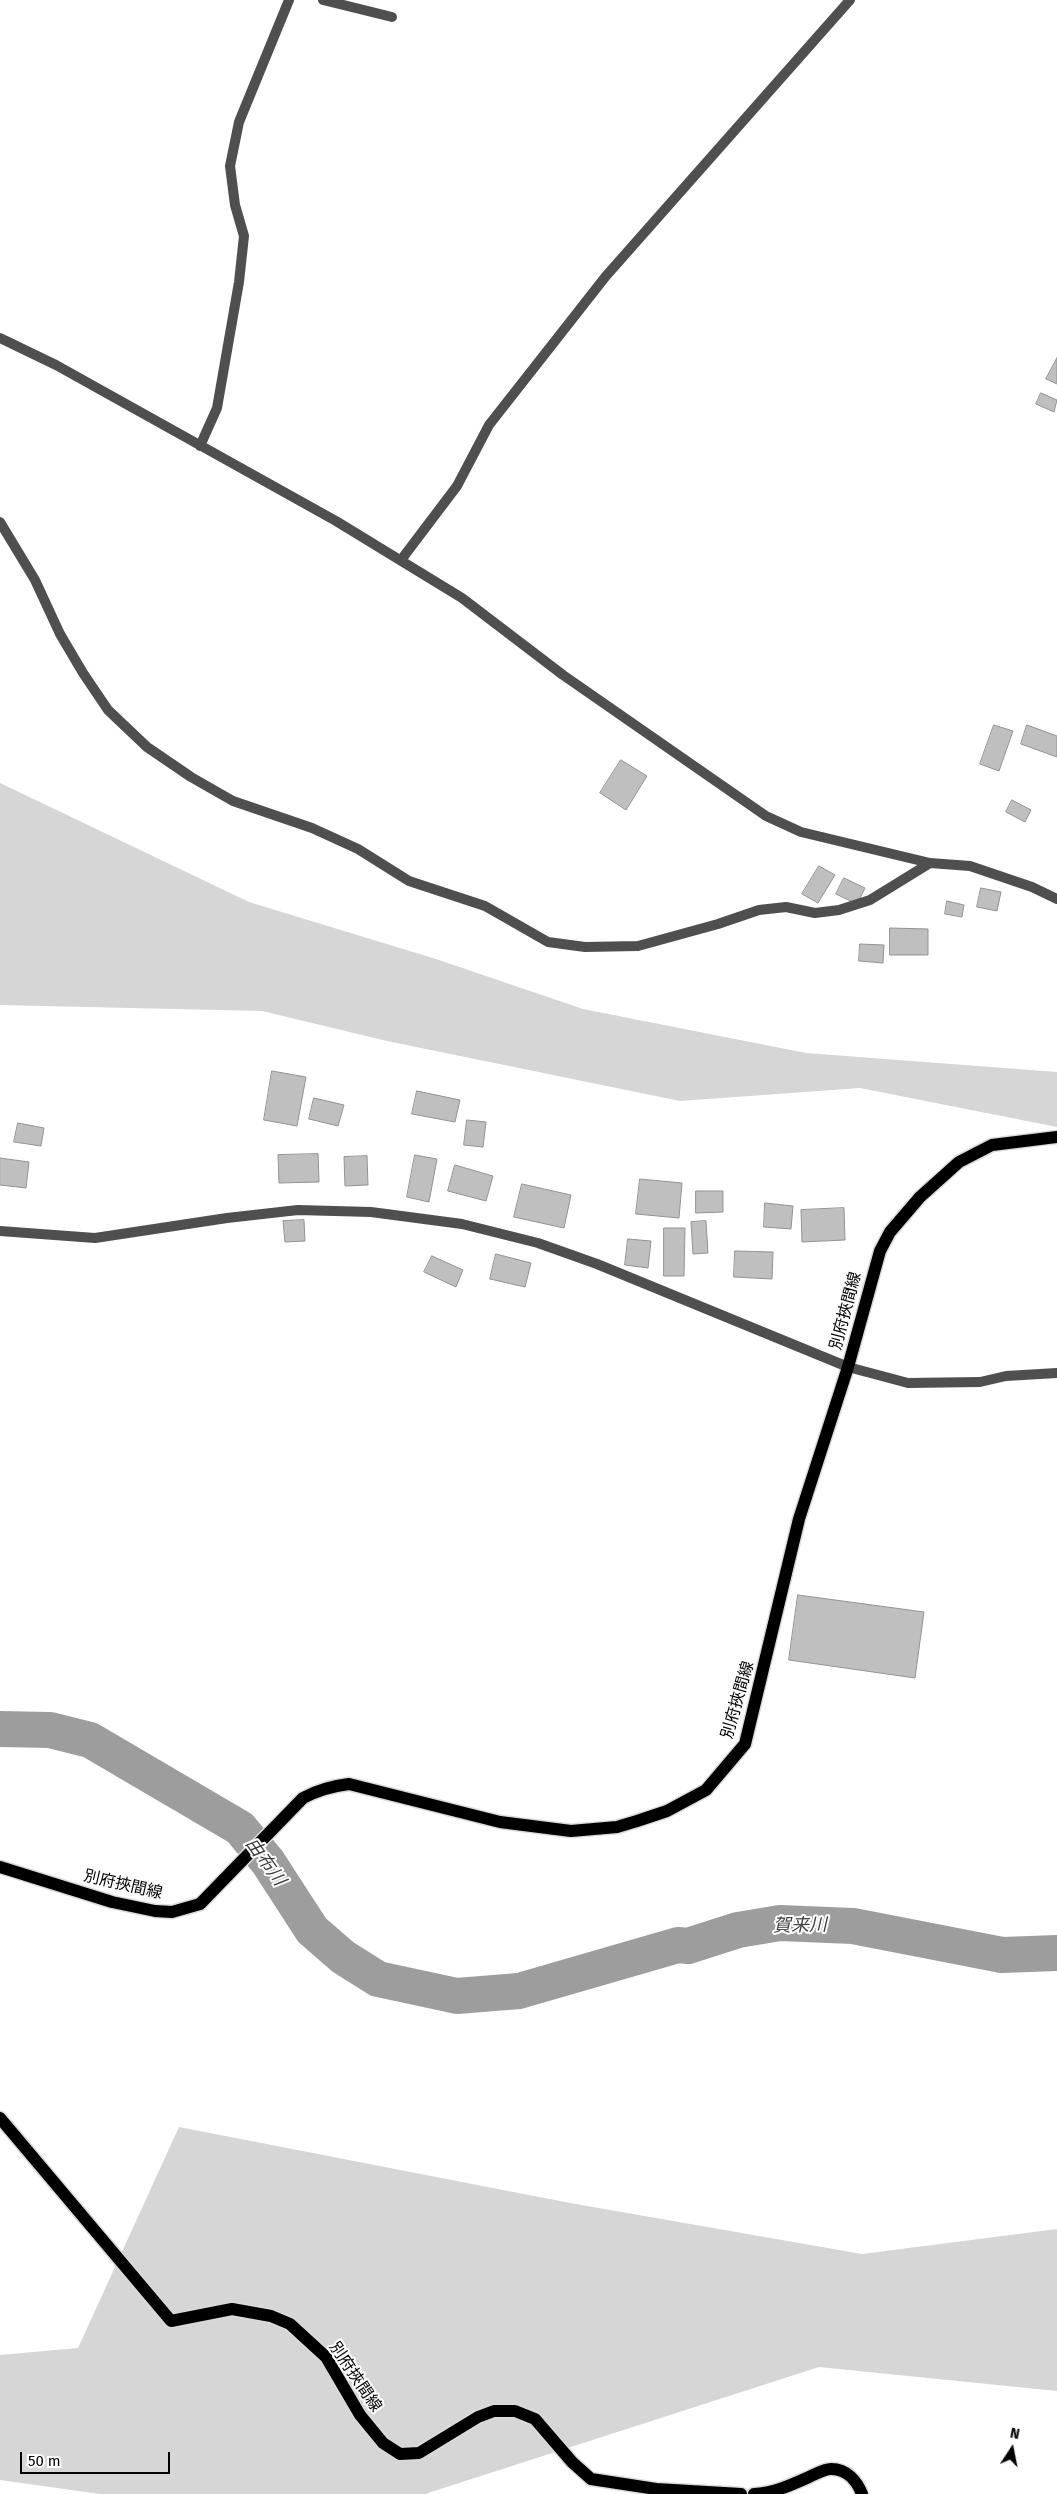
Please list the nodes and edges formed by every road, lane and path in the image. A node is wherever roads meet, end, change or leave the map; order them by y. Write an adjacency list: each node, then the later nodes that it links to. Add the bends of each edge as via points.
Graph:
1 (289, 0): 6 (street, via 237,131 230,166 235,205 244,236 217,408)
2 (323, 0): 4 (street)
3 (850, 0): 8 (street, via 606,276 489,425 457,486)
4 (392, 17)
5 (0, 338): 6 (street, via 56,365)
6 (200, 446): 8 (street)
7 (0, 522): 9 (street, via 83,672 108,710 147,746 233,801 312,828 358,850 409,881 485,906 548,942 585,947 638,946 759,910 786,907 815,913 839,910 870,900)
8 (401, 560): 9 (street, via 462,598 564,675 766,816 801,832)
9 (930, 863): 10 (street, via 970,866)
10 (1057, 899)
11 (1057, 1137): 13 (main road, 別府挾間線, via 992,1145 959,1162 920,1196 890,1232 880,1251)
12 (0, 1231): 13 (street, via 94,1238 298,1210 371,1212 462,1224 538,1243 597,1264)
13 (848, 1367): 14 (street, via 908,1383 980,1382 1006,1376); 15 (main road, 別府挾間線, via 799,1519 745,1744 706,1790 667,1811 638,1821 617,1827 571,1831 500,1822 350,1784 303,1798 200,1904 172,1912 112,1902)
14 (1057, 1373)
15 (0, 1867)
16 (0, 2118): 17 (main road, 別府挾間線, via 171,2321 232,2309 271,2316 290,2324 326,2357 360,2415 383,2443 400,2454 419,2453 494,2411 515,2411 535,2419 572,2462 592,2479 656,2489)
17 (741, 2494)
18 (754, 2494): 19 (main road, via 776,2491 829,2468 850,2476)
19 (862, 2494)

